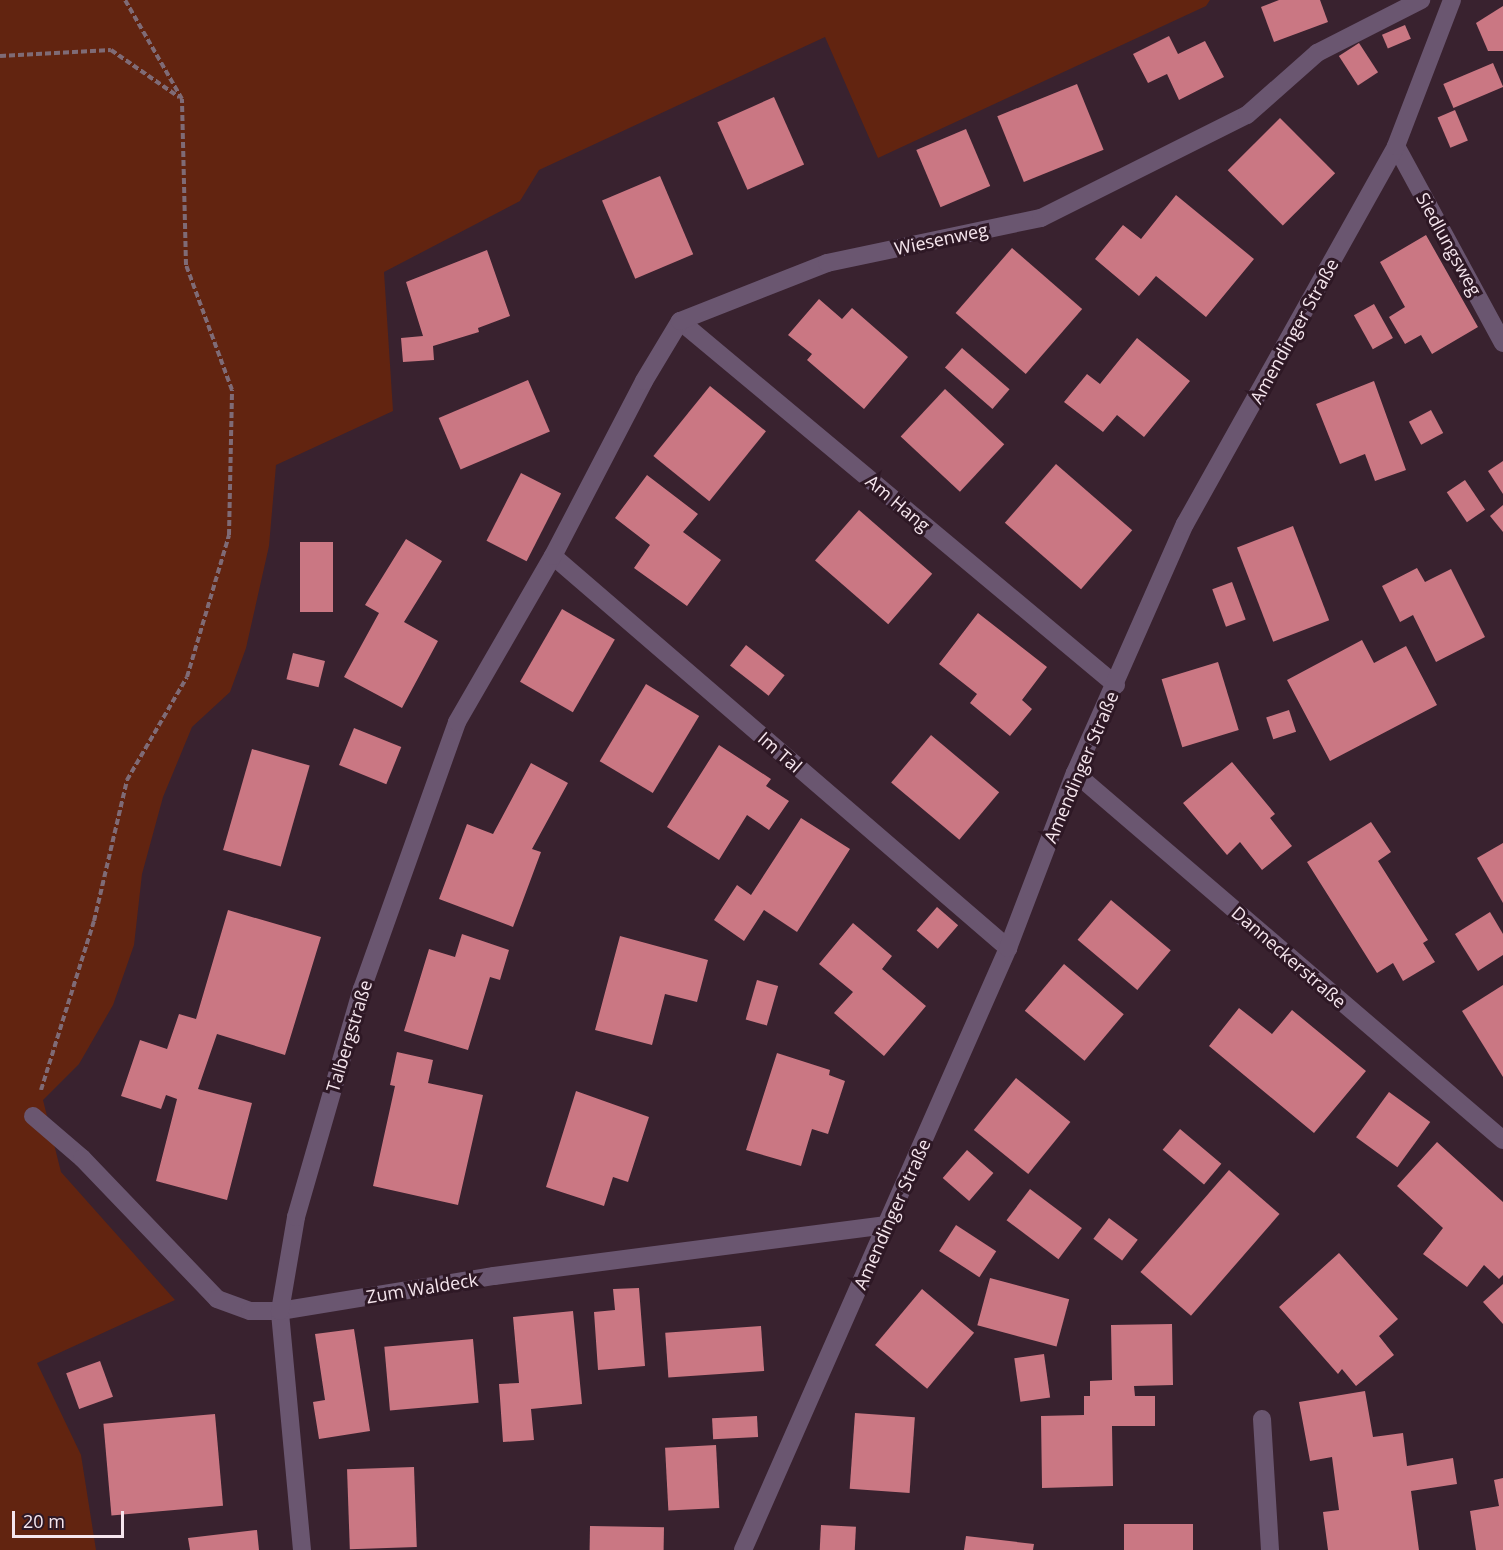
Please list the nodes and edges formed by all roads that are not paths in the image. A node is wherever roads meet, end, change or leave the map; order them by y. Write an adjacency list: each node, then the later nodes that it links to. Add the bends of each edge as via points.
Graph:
1 (1421, 0): 4 (street, Wiesenweg, via 1317,53 1247,116 1041,218 827,263)
2 (1452, 0): 3 (street, Amendinger Straße)
3 (1396, 146): 5 (street, Siedlungsweg); 7 (street, Amendinger Straße, via 1185,524)
4 (680, 321): 6 (street, via 644,381); 7 (street, Am Hang)
5 (1503, 343)
6 (553, 556): 9 (street, Im Tal); 13 (street, Talbergstraße, via 457,722 362,989 296,1217)
7 (1116, 685): 8 (street, Amendinger Straße)
8 (1075, 774): 9 (street, Amendinger Straße); 11 (street, Danneckerstraße)
9 (1008, 948): 12 (street, Amendinger Straße)
10 (33, 1116): 13 (street, Zum Waldeck, via 82,1158 217,1299 250,1311)
11 (1503, 1140)
12 (887, 1226): 13 (street, Zum Waldeck, via 495,1276); 16 (street, Amendinger Straße)
13 (280, 1311): 15 (street, Talbergstraße)
14 (1262, 1419): 17 (street)
15 (302, 1550)
16 (743, 1550)
17 (1270, 1550)

